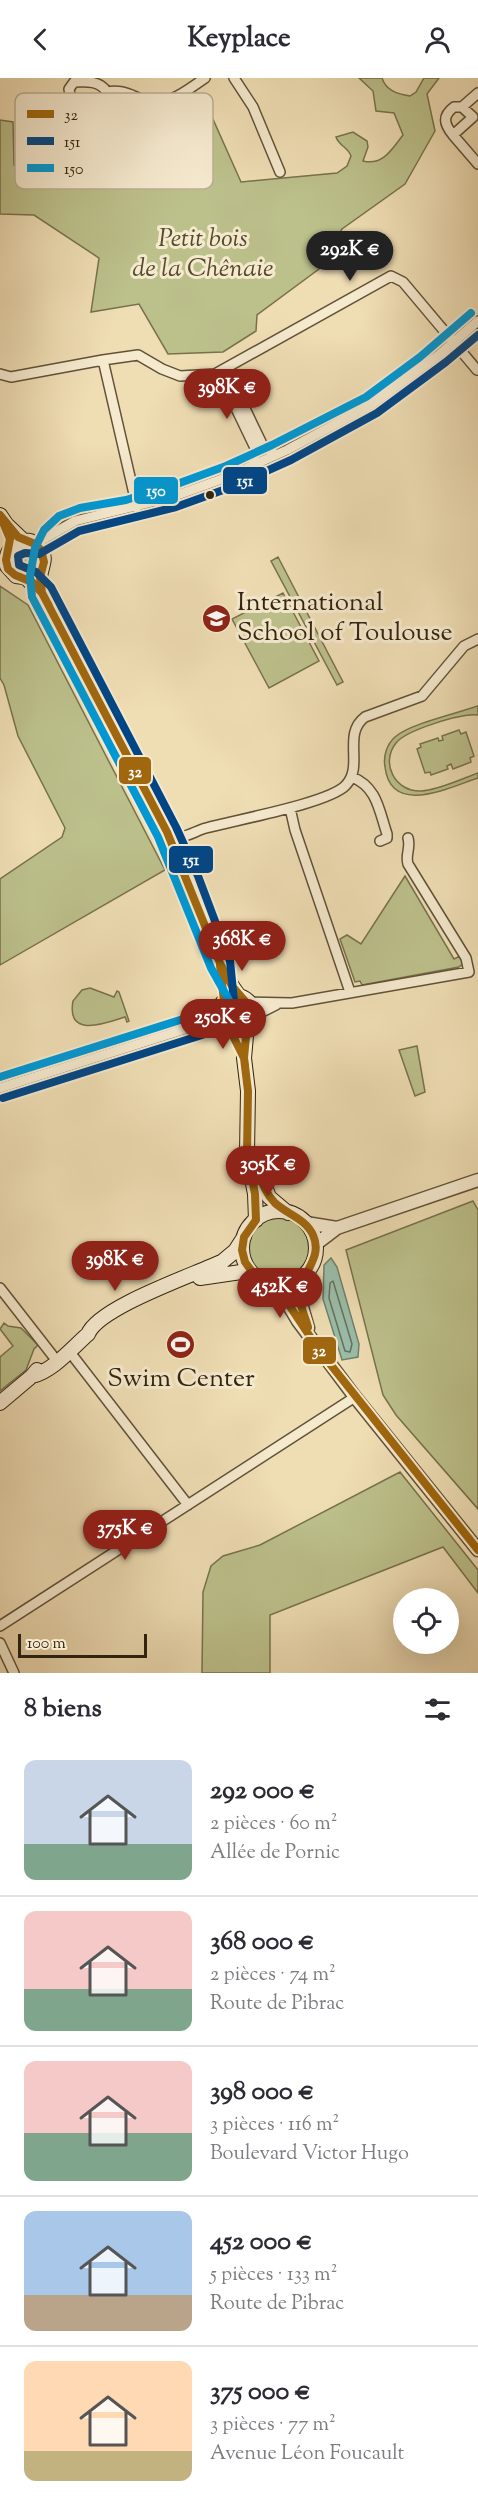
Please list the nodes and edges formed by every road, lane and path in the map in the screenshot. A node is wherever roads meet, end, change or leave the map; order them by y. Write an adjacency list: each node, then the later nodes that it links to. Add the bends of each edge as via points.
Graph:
1 (205, 78): 6 (street)
2 (234, 78): 12 (street, via 253,107)
3 (107, 92): 4 (street, via 93,82 73,83); 5 (street)
4 (70, 93)
5 (127, 93)
6 (184, 93)
7 (478, 93): 8 (street)
8 (462, 107): 9 (street); 10 (street, via 454,107 446,116)
9 (475, 121): 10 (street)
10 (453, 135): 11 (street)
11 (478, 164)
12 (280, 172)
13 (478, 321): 14 (street)
14 (454, 342): 16 (street); 17 (street, via 404,282 389,276); 19 (street, via 371,405)
15 (103, 360): 17 (street, via 135,355 180,376); 18 (street, via 11,377); 21 (street)
16 (477, 370)
17 (223, 371): 19 (street, via 263,446); 20 (street, via 256,450)
18 (0, 374)
19 (276, 455): 20 (street)
20 (252, 466): 21 (street, via 197,489)
21 (137, 507): 23 (street, via 75,521)
22 (3, 520): 23 (main road); 24 (main road, via 10,535)
23 (34, 546): 24 (main road); 25 (main road, via 44,562)
24 (10, 548): 26 (main road, via 6,558 8,569)
25 (42, 568): 26 (main road); 27 (main road)
26 (27, 579): 27 (main road)
27 (42, 593): 31 (main road)
28 (478, 639): 29 (street, via 464,646 422,696 359,722 354,732)
29 (352, 777): 30 (street, via 334,794); 33 (street, via 364,782 374,795 387,834)
30 (290, 808): 31 (street, via 182,837); 35 (street)
31 (167, 832): 34 (main road)
32 (408, 838): 35 (street, via 408,864 466,958 469,972)
33 (380, 841)
34 (220, 963): 36 (main road); 37 (main road)
35 (350, 993): 38 (street)
36 (244, 999): 37 (main road); 38 (street); 39 (main road, via 252,1009)
37 (224, 1000): 40 (main road, via 219,1010)
38 (278, 1004): 39 (street)
39 (249, 1021): 40 (main road, via 238,1029); 41 (main road)
40 (224, 1023): 41 (main road); 42 (street)
41 (244, 1058): 43 (main road)
42 (0, 1088)
43 (248, 1146): 45 (main road, via 269,1197); 46 (main road)
44 (478, 1180): 48 (street)
45 (288, 1212): 46 (main road, via 271,1212); 47 (main road)
46 (256, 1220): 49 (main road)
47 (306, 1223): 48 (street); 50 (main road)
48 (338, 1228): 50 (street)
49 (244, 1238): 51 (main road, via 243,1256); 55 (main road, via 223,1261)
50 (316, 1244): 52 (main road, via 314,1259)
51 (254, 1275): 53 (main road); 55 (main road, via 212,1275)
52 (305, 1275): 53 (main road, via 288,1284); 57 (street, via 300,1300)
53 (271, 1284): 57 (street)
54 (0, 1288): 59 (street)
55 (161, 1288): 56 (main road, via 114,1310)
56 (90, 1329): 58 (main road); 59 (main road)
57 (310, 1335): 61 (street)
58 (69, 1351): 60 (main road, via 39,1375); 63 (street)
59 (53, 1356): 60 (main road)
60 (32, 1376): 62 (main road)
61 (356, 1397): 63 (street); 64 (street)
62 (0, 1403)
63 (188, 1505): 65 (street)
64 (478, 1550)
65 (0, 1626)
66 (0, 1643): 67 (street)
67 (14, 1673)

